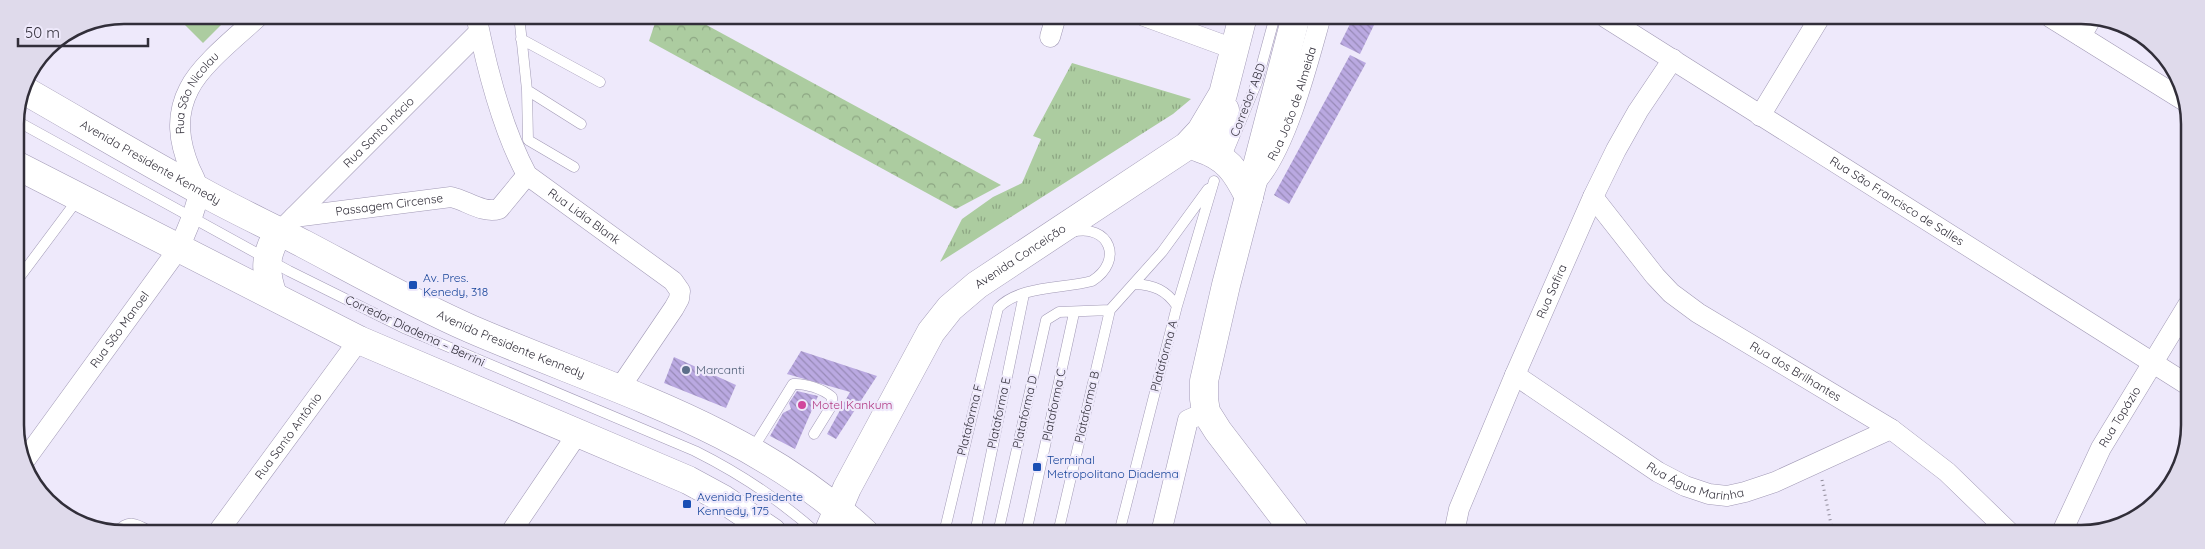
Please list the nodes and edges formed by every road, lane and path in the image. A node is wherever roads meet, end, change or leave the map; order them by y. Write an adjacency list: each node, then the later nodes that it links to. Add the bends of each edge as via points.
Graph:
1 (250, 24): 31 (street, Rua São Nicolau, via 203,69 189,88 181,110 179,130 182,148)
2 (477, 24): 30 (street, Rua Lidia Blank, via 506,126); 36 (street, Rua Santo Inácio)
3 (520, 24): 16 (lane)
4 (1054, 24): 14 (street)
5 (1166, 24): 17 (street)
6 (1241, 24): 17 (main road, Avenida Conceição)
7 (1273, 24): 27 (lane, Corredor ABD, via 1257,82)
8 (1294, 24): 32 (main road)
9 (1319, 24): 32 (street, Rua João de Almeida, via 1276,152)
10 (1616, 24): 18 (street, Rua São Francisco de Salles)
11 (1816, 24): 23 (street)
12 (2061, 24): 15 (street)
13 (2088, 25): 15 (street)
14 (1050, 36)
15 (2081, 36): 22 (street)
16 (521, 39): 19 (lane); 20 (lane)
17 (1234, 49): 26 (main road, Avenida Conceição, via 1223,94 1201,131); 27 (main road, via 1239,60 1239,80 1215,137)
18 (1673, 59): 23 (street, Rua São Francisco de Salles); 33 (street, Rua Safira, via 1638,111)
19 (600, 82)
20 (527, 90): 24 (lane); 28 (lane, via 528,140)
21 (29, 93): 31 (main road, Avenida Presidente Kennedy)
22 (2177, 96)
23 (1760, 116): 49 (street, Rua São Francisco de Salles)
24 (581, 124)
25 (24, 125): 35 (lane, Corredor Diadema – Berrini)
26 (1187, 146): 27 (main road); 37 (main road, Avenida Conceição)
27 (1218, 165): 32 (main road, via 1234,169); 41 (lane, via 1192,213); 44 (lane, Plataforma A)
28 (574, 167)
29 (24, 169): 34 (main road)
30 (527, 175): 36 (street, Passagem Circense, via 494,211 450,197); 52 (street, Rua Lidia Blank, via 672,281 680,291 680,299)
31 (198, 190): 35 (street, Rua São Manoel); 36 (main road, Avenida Presidente Kennedy)
32 (1251, 191): 53 (main road, via 1204,381)
33 (1594, 197): 50 (street, Rua Safira); 54 (street, Rua dos Brilhantes, via 1634,251 1671,293 1698,313)
34 (79, 198): 38 (main road); 40 (lane)
35 (192, 216): 38 (street, Rua São Manoel); 39 (lane, Corredor Diadema – Berrini)
36 (287, 225): 39 (main road, via 272,244); 52 (main road, Avenida Presidente Kennedy, via 382,286 470,328)
37 (1049, 238): 42 (lane, via 1079,230 1101,235 1108,242 1109,262 1100,276 1092,281); 60 (main road, Avenida Conceição, via 977,285 950,308 905,377)
38 (179, 248): 43 (main road); 58 (street, Rua São Manoel)
39 (267, 257): 43 (main road, via 267,274); 66 (lane, Corredor Diadema – Berrini, via 289,271 438,344 729,468)
40 (24, 271)
41 (1135, 284): 44 (lane, via 1165,292); 45 (lane)
42 (1024, 294): 69 (lane, Plataforma F, via 998,308); 70 (lane, Plataforma E)
43 (273, 295): 48 (main road)
44 (1177, 306): 74 (lane, Plataforma A)
45 (1110, 310): 46 (lane); 73 (lane, Plataforma B)
46 (1074, 313): 71 (lane, Plataforma D, via 1059,312 1046,320); 72 (lane, Plataforma C)
47 (2181, 317): 49 (street, Rua Topázio)
48 (359, 340): 55 (main road); 63 (street, Rua Santo Antônio)
49 (2152, 362): 51 (street, Rua São Francisco de Salles); 80 (street, Rua Topázio, via 2102,448)
50 (1515, 375): 59 (street, Rua Água Marinha, via 1658,472 1709,494 1727,496 1745,492); 77 (street, Rua Safira, via 1458,509)
51 (2181, 381)
52 (620, 389): 57 (main road, Avenida Presidente Kennedy)
53 (1206, 412): 75 (street, via 1188,420); 76 (main road)
54 (1891, 429): 59 (street, Rua Água Marinha); 79 (street, Rua dos Brilhantes, via 1947,472)
55 (578, 433): 64 (street); 65 (main road, via 688,480)
56 (814, 434): 57 (lane, via 832,405 832,397 800,383 793,384)
57 (752, 450): 60 (main road, Avenida Presidente Kennedy)
58 (29, 455)
59 (1818, 463): 78 (path)
60 (839, 508): 67 (main road, Avenida Conceição); 68 (main road, Avenida Presidente Kennedy)
61 (123, 525): 62 (lane)
62 (135, 525)
63 (223, 525)
64 (516, 525)
65 (762, 525)
66 (809, 525)
67 (831, 525)
68 (857, 525)
69 (946, 525)
70 (977, 525)
71 (1000, 525)
72 (1028, 525)
73 (1060, 525)
74 (1121, 525)
75 (1163, 525)
76 (1290, 525)
77 (1455, 525)
78 (1831, 525)
79 (2002, 525)
80 (2065, 525)

